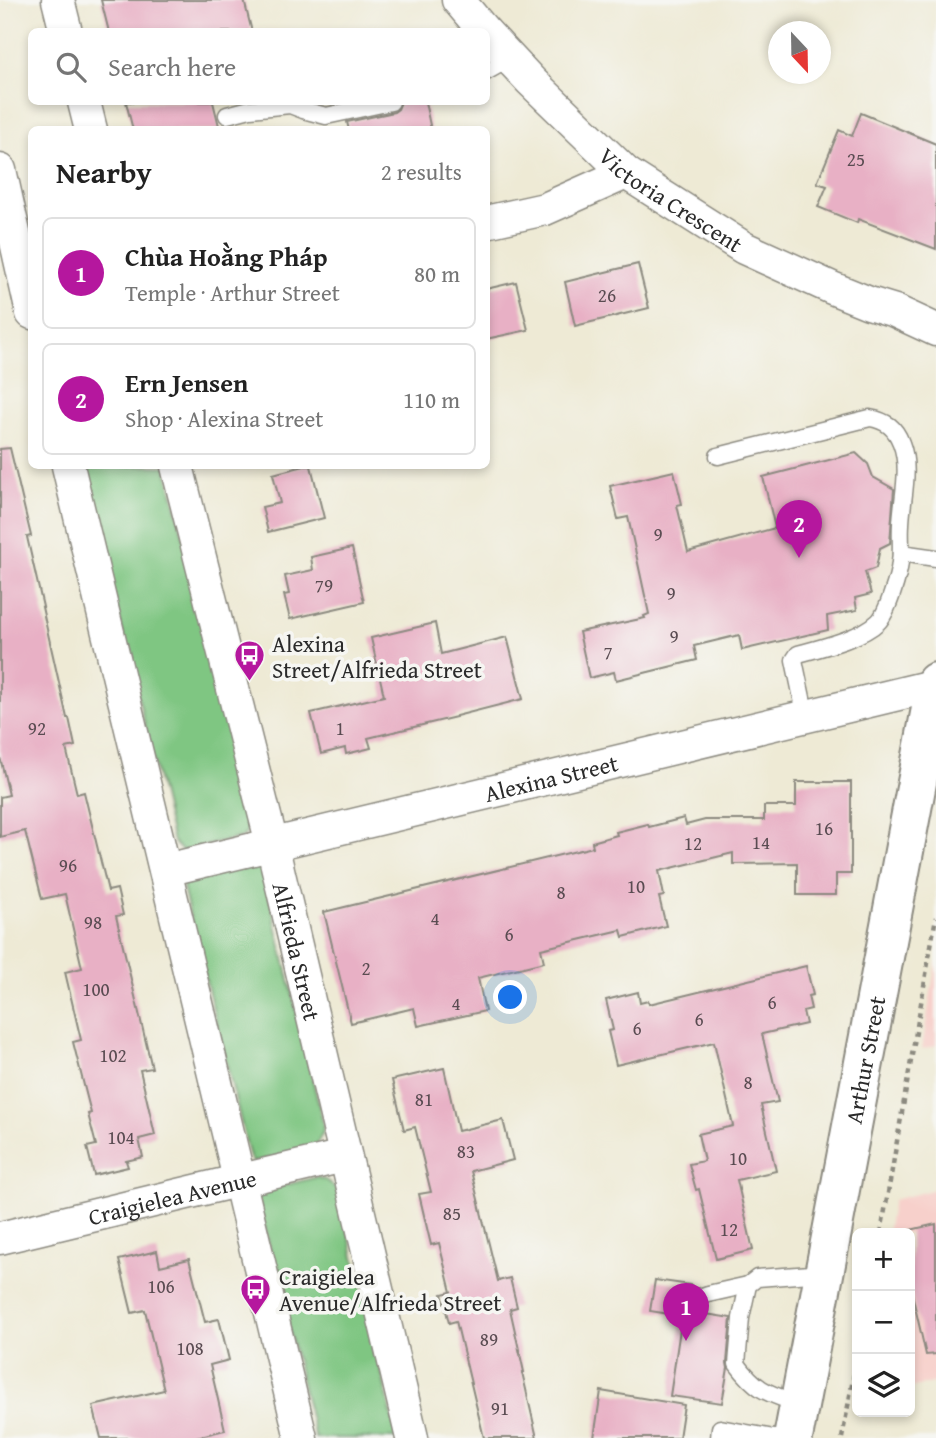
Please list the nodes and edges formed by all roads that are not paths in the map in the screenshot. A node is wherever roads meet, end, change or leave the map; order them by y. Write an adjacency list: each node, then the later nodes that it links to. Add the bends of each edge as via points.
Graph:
1 (58, 0): 3 (street)
2 (458, 0): 4 (street, Victoria Crescent)
3 (65, 28)
4 (482, 28)
5 (490, 43): 6 (street, Victoria Crescent)
6 (498, 65): 14 (street, Victoria Crescent)
7 (85, 105): 12 (street)
8 (290, 105): 10 (lane, via 326,116)
9 (290, 105): 11 (lane)
10 (377, 105)
11 (227, 115)
12 (90, 126)
13 (0, 170): 16 (street)
14 (626, 173): 15 (street, via 545,209); 17 (street, Victoria Crescent, via 744,248)
15 (490, 221)
16 (28, 295)
17 (895, 311): 18 (street, Victoria Crescent); 19 (street, Victoria Crescent)
18 (936, 316)
19 (936, 330)
20 (718, 456): 23 (lane, via 870,418 884,421 901,441 906,458)
21 (69, 469): 28 (street)
22 (178, 469): 27 (street, Alfrieda Street)
23 (901, 553): 24 (lane); 26 (lane, via 880,622 862,633 798,654 794,660)
24 (936, 558)
25 (936, 684): 26 (street, Alexina Street); 32 (street, Arthur Street)
26 (806, 717): 27 (street, Alexina Street)
27 (272, 845): 28 (street, Alexina Street); 29 (street, Alfrieda Street)
28 (166, 870): 30 (street)
29 (344, 1156): 30 (street, Craigielea Avenue); 37 (street, Alfrieda Street)
30 (239, 1180): 31 (street, Craigielea Avenue); 36 (street)
31 (0, 1238)
32 (824, 1273): 33 (lane, via 757,1278); 35 (street, Arthur Street)
33 (748, 1285): 34 (lane); 35 (lane, via 737,1364)
34 (694, 1299)
35 (796, 1421)
36 (301, 1438)
37 (412, 1438)
38 (719, 1438): 39 (lane, via 720,1429)
39 (774, 1438)

